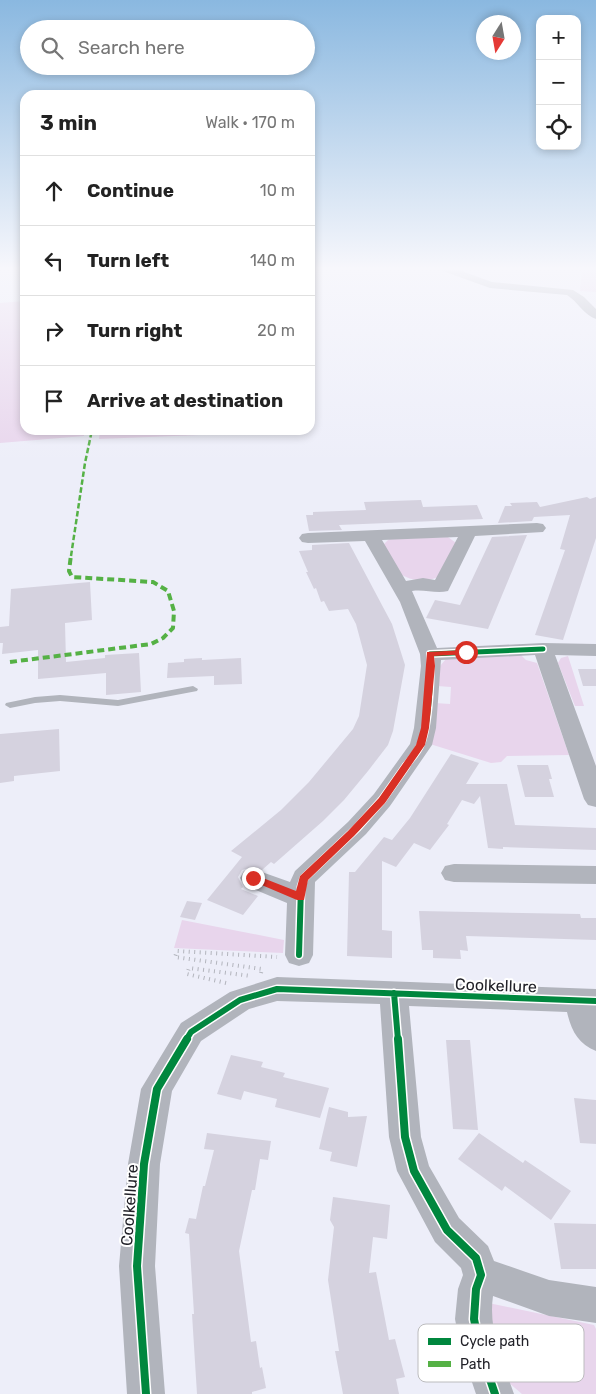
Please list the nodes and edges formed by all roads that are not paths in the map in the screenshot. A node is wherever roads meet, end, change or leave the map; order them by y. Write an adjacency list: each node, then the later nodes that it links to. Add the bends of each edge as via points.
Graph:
1 (536, 528): 2 (street)
2 (469, 531): 3 (street); 5 (street, via 440,587 423,584)
3 (371, 536): 4 (street); 5 (street)
4 (308, 538)
5 (401, 587): 8 (street)
6 (543, 650): 7 (street); 8 (street); 11 (street)
7 (596, 650)
8 (430, 654): 15 (street, via 421,745 382,800 304,878)
9 (193, 688): 10 (lane, via 118,703 60,698)
10 (10, 705)
11 (596, 799)
12 (454, 873): 13 (street)
13 (596, 876)
14 (253, 878): 15 (street)
15 (300, 897): 16 (street)
16 (293, 956)
17 (394, 994): 18 (street, Coolkellure); 20 (street, via 405,1137 414,1170 447,1230 476,1258); 24 (street, Coolkellure, via 277,989 240,1000 191,1032 158,1089 144,1164 137,1266)
18 (587, 1000): 19 (street, Coolkellure, via 584,1023)
19 (596, 1038)
20 (481, 1275): 21 (street, via 549,1298); 22 (street, via 474,1288)
21 (596, 1305)
22 (475, 1324)
23 (491, 1382): 25 (street)
24 (146, 1394)
25 (496, 1394)

